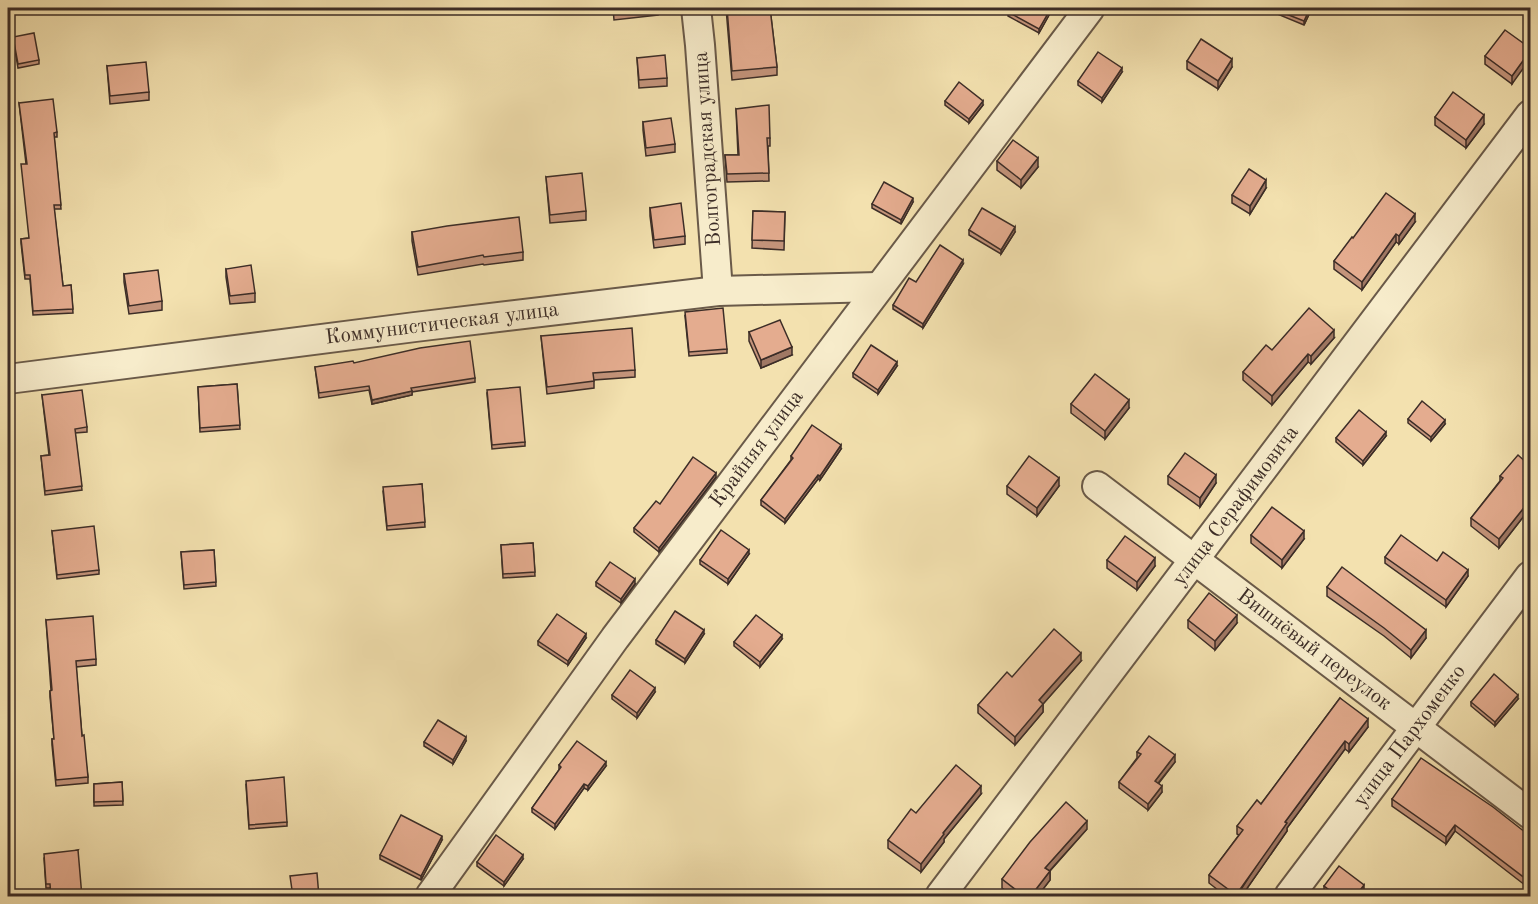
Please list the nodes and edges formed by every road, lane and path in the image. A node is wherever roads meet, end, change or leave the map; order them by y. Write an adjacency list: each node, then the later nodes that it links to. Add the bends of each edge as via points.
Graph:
1 (696, 8): 5 (street, Волгоградская улица)
2 (1090, 8): 4 (street, Крайняя улица)
3 (1530, 115): 8 (street, улица Серафимовича)
4 (878, 287): 5 (street, Коммунистическая улица); 12 (street, Крайняя улица, via 615,638)
5 (718, 291): 6 (street, Коммунистическая улица)
6 (8, 379)
7 (1097, 486): 8 (street, Вишнёвый переулок)
8 (1195, 561): 10 (street, Вишнёвый переулок); 13 (street, улица Серафимовича)
9 (1530, 576): 10 (street, улица Пархоменко)
10 (1417, 726): 11 (street, Вишнёвый переулок); 14 (street, улица Пархоменко)
11 (1530, 814)
12 (430, 897)
13 (940, 897)
14 (1289, 897)

